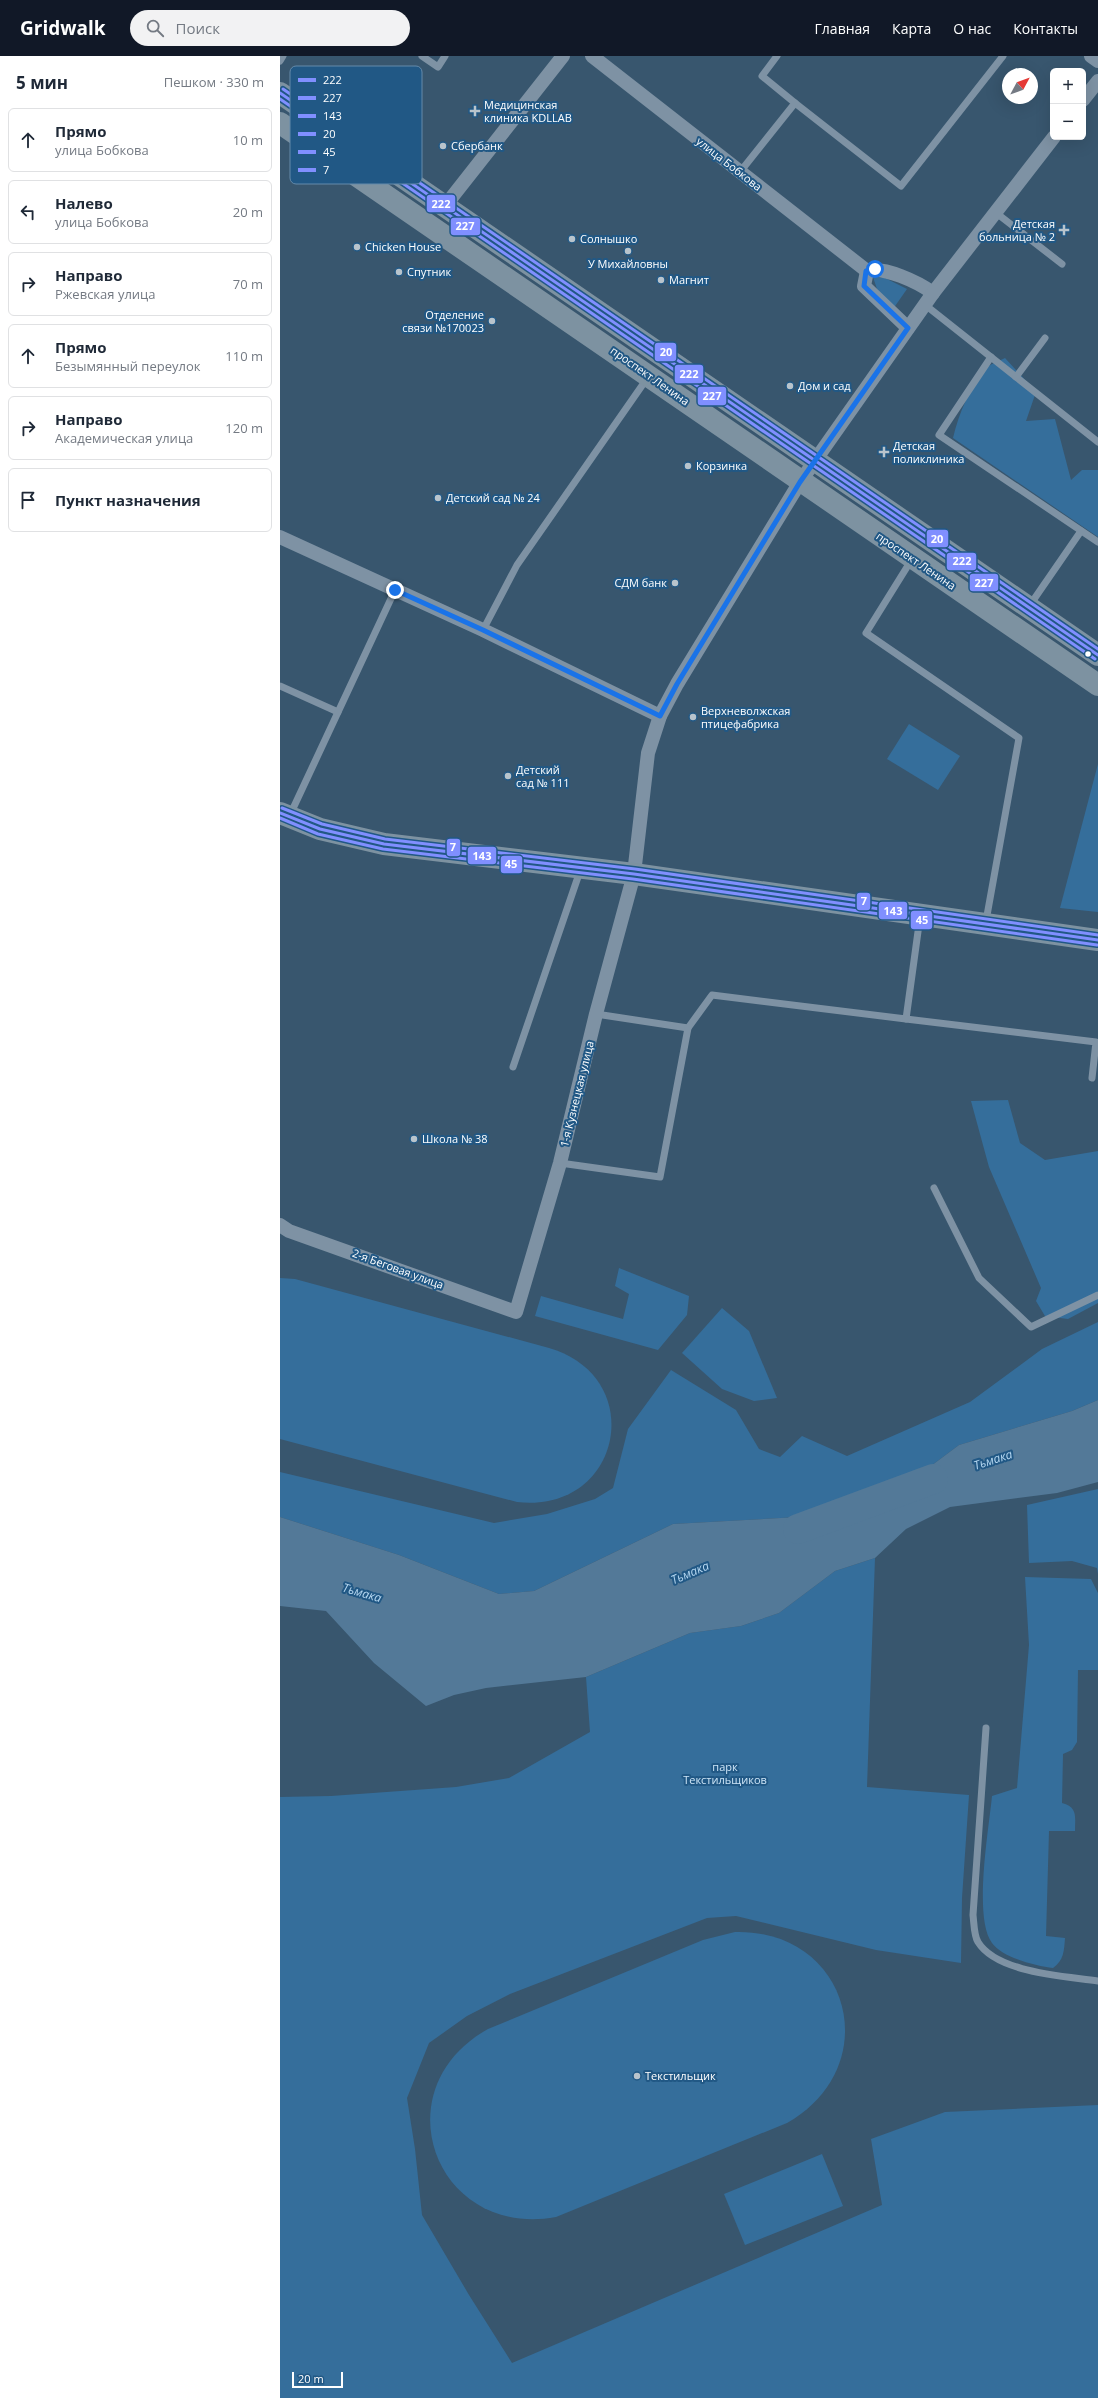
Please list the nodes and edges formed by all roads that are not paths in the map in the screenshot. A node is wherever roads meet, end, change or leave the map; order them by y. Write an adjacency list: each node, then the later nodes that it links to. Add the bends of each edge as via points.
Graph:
1 (283, 56): 9 (lane)
2 (422, 56): 3 (lane, via 438,67)
3 (445, 56)
4 (563, 56): 22 (street)
5 (592, 56): 19 (street, улица Бобкова)
6 (777, 56): 15 (lane, via 762,76)
7 (1002, 56): 15 (lane, via 901,186)
8 (1091, 56): 10 (street)
9 (280, 61)
10 (1098, 61)
11 (1098, 81): 13 (street)
12 (280, 93): 14 (main road, проспект Ленина)
13 (1086, 96)
14 (290, 100)
15 (795, 102): 19 (lane)
16 (280, 124): 17 (main road, проспект Ленина)
17 (290, 131)
18 (1052, 140): 23 (street, 1-я Кузнецкая улица)
19 (740, 172): 25 (street, улица Бобкова)
20 (368, 184): 31 (main road, проспект Ленина)
21 (413, 184): 22 (main road, проспект Ленина)
22 (445, 206): 34 (main road, проспект Ленина)
23 (995, 212): 24 (lane); 26 (street, 1-я Кузнецкая улица)
24 (1062, 264)
25 (866, 271): 26 (street, via 875,269 919,283); 28 (street, via 864,286)
26 (933, 293): 27 (street, 1-я Кузнецкая улица)
27 (924, 304): 28 (street, 1-я Кузнецкая улица); 30 (lane)
28 (908, 328): 34 (street, 1-я Кузнецкая улица)
29 (1045, 338): 32 (lane)
30 (991, 357): 32 (lane); 36 (lane, via 939,434)
31 (649, 375): 35 (main road, проспект Ленина); 42 (lane, via 517,564)
32 (1016, 377): 33 (lane)
33 (1098, 442)
34 (815, 461): 35 (street, 1-я Кузнецкая улица); 41 (main road, проспект Ленина)
35 (800, 482): 39 (main road, проспект Ленина); 47 (street, 1-я Кузнецкая улица)
36 (1081, 531): 38 (lane); 41 (lane)
37 (280, 537): 40 (street)
38 (1098, 542)
39 (912, 559): 44 (main road, проспект Ленина); 52 (lane, via 866,633 1019,738)
40 (395, 590): 42 (street); 46 (lane)
41 (1029, 607): 43 (main road, проспект Ленина)
42 (483, 630): 47 (street)
43 (1098, 655)
44 (1098, 685)
45 (280, 686): 46 (lane)
46 (338, 712): 48 (lane)
47 (660, 716): 50 (street, 1-я Кузнецкая улица, via 648,753)
48 (284, 815): 49 (main road, via 320,829 384,844)
49 (581, 869): 50 (main road); 57 (lane)
50 (634, 874): 51 (main road); 54 (street, 1-я Кузнецкая улица)
51 (920, 915): 52 (main road); 55 (lane)
52 (986, 924): 53 (main road)
53 (1098, 940)
54 (596, 1014): 56 (lane); 59 (street, 1-я Кузнецкая улица)
55 (906, 1019): 56 (lane, via 712,995); 58 (lane, via 1096,1042)
56 (688, 1028): 59 (lane, via 660,1177)
57 (513, 1067)
58 (1092, 1078)
59 (560, 1163): 63 (street, 1-я Кузнецкая улица)
60 (934, 1188): 62 (lane, via 979,1278 1031,1327)
61 (283, 1230): 63 (street, 2-я Беговая улица)
62 (1098, 1295)
63 (516, 1312)
64 (986, 1728): 65 (lane, via 973,1915 977,1941 987,1953 1001,1962 1045,1973)
65 (1098, 1981)

